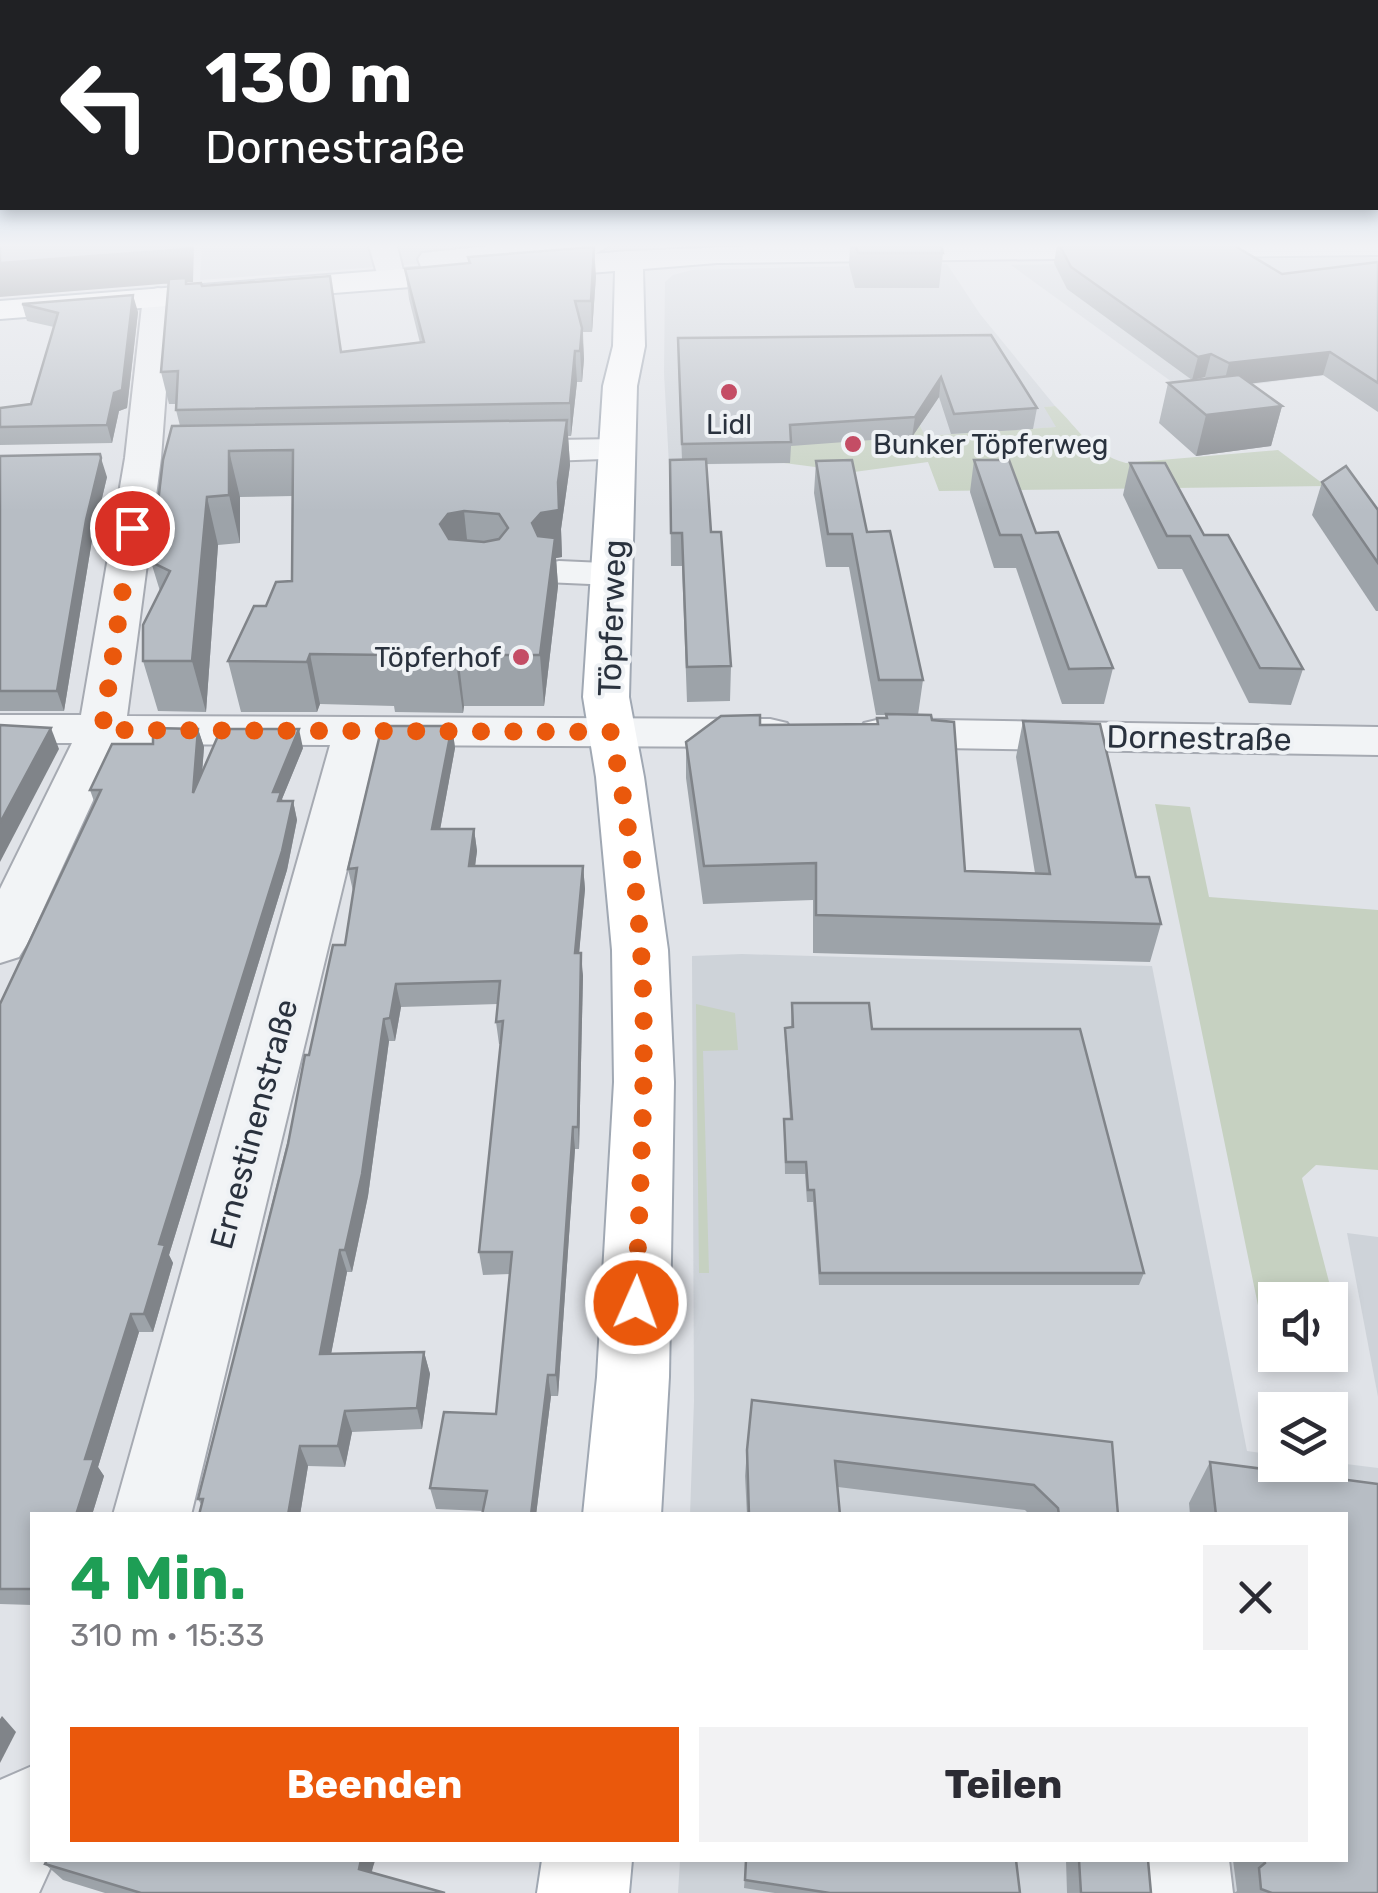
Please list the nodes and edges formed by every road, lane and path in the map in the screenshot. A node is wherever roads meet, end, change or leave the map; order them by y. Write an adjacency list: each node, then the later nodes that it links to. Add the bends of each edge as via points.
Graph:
1 (155, 334): 6 (street, via 144,458)
2 (629, 334): 3 (main road, Töpferweg)
3 (617, 450): 4 (street); 8 (main road, Töpferweg, via 586,573)
4 (457, 452)
5 (0, 728): 6 (street, Dornestraße)
6 (102, 730): 7 (street, Dornestraße); 10 (street)
7 (357, 732): 8 (street, Dornestraße); 11 (street, Ernestinenstraße)
8 (611, 732): 9 (street, Dornestraße, via 824,732 1142,753); 12 (main road, Töpferweg, via 643,986 633,1377)
9 (1378, 741)
10 (0, 944)
11 (153, 1512)
12 (622, 1512)
13 (30, 1814): 16 (street)
14 (586, 1862): 17 (main road)
15 (1184, 1862): 18 (street)
16 (0, 1875)
17 (583, 1893)
18 (1186, 1893)

